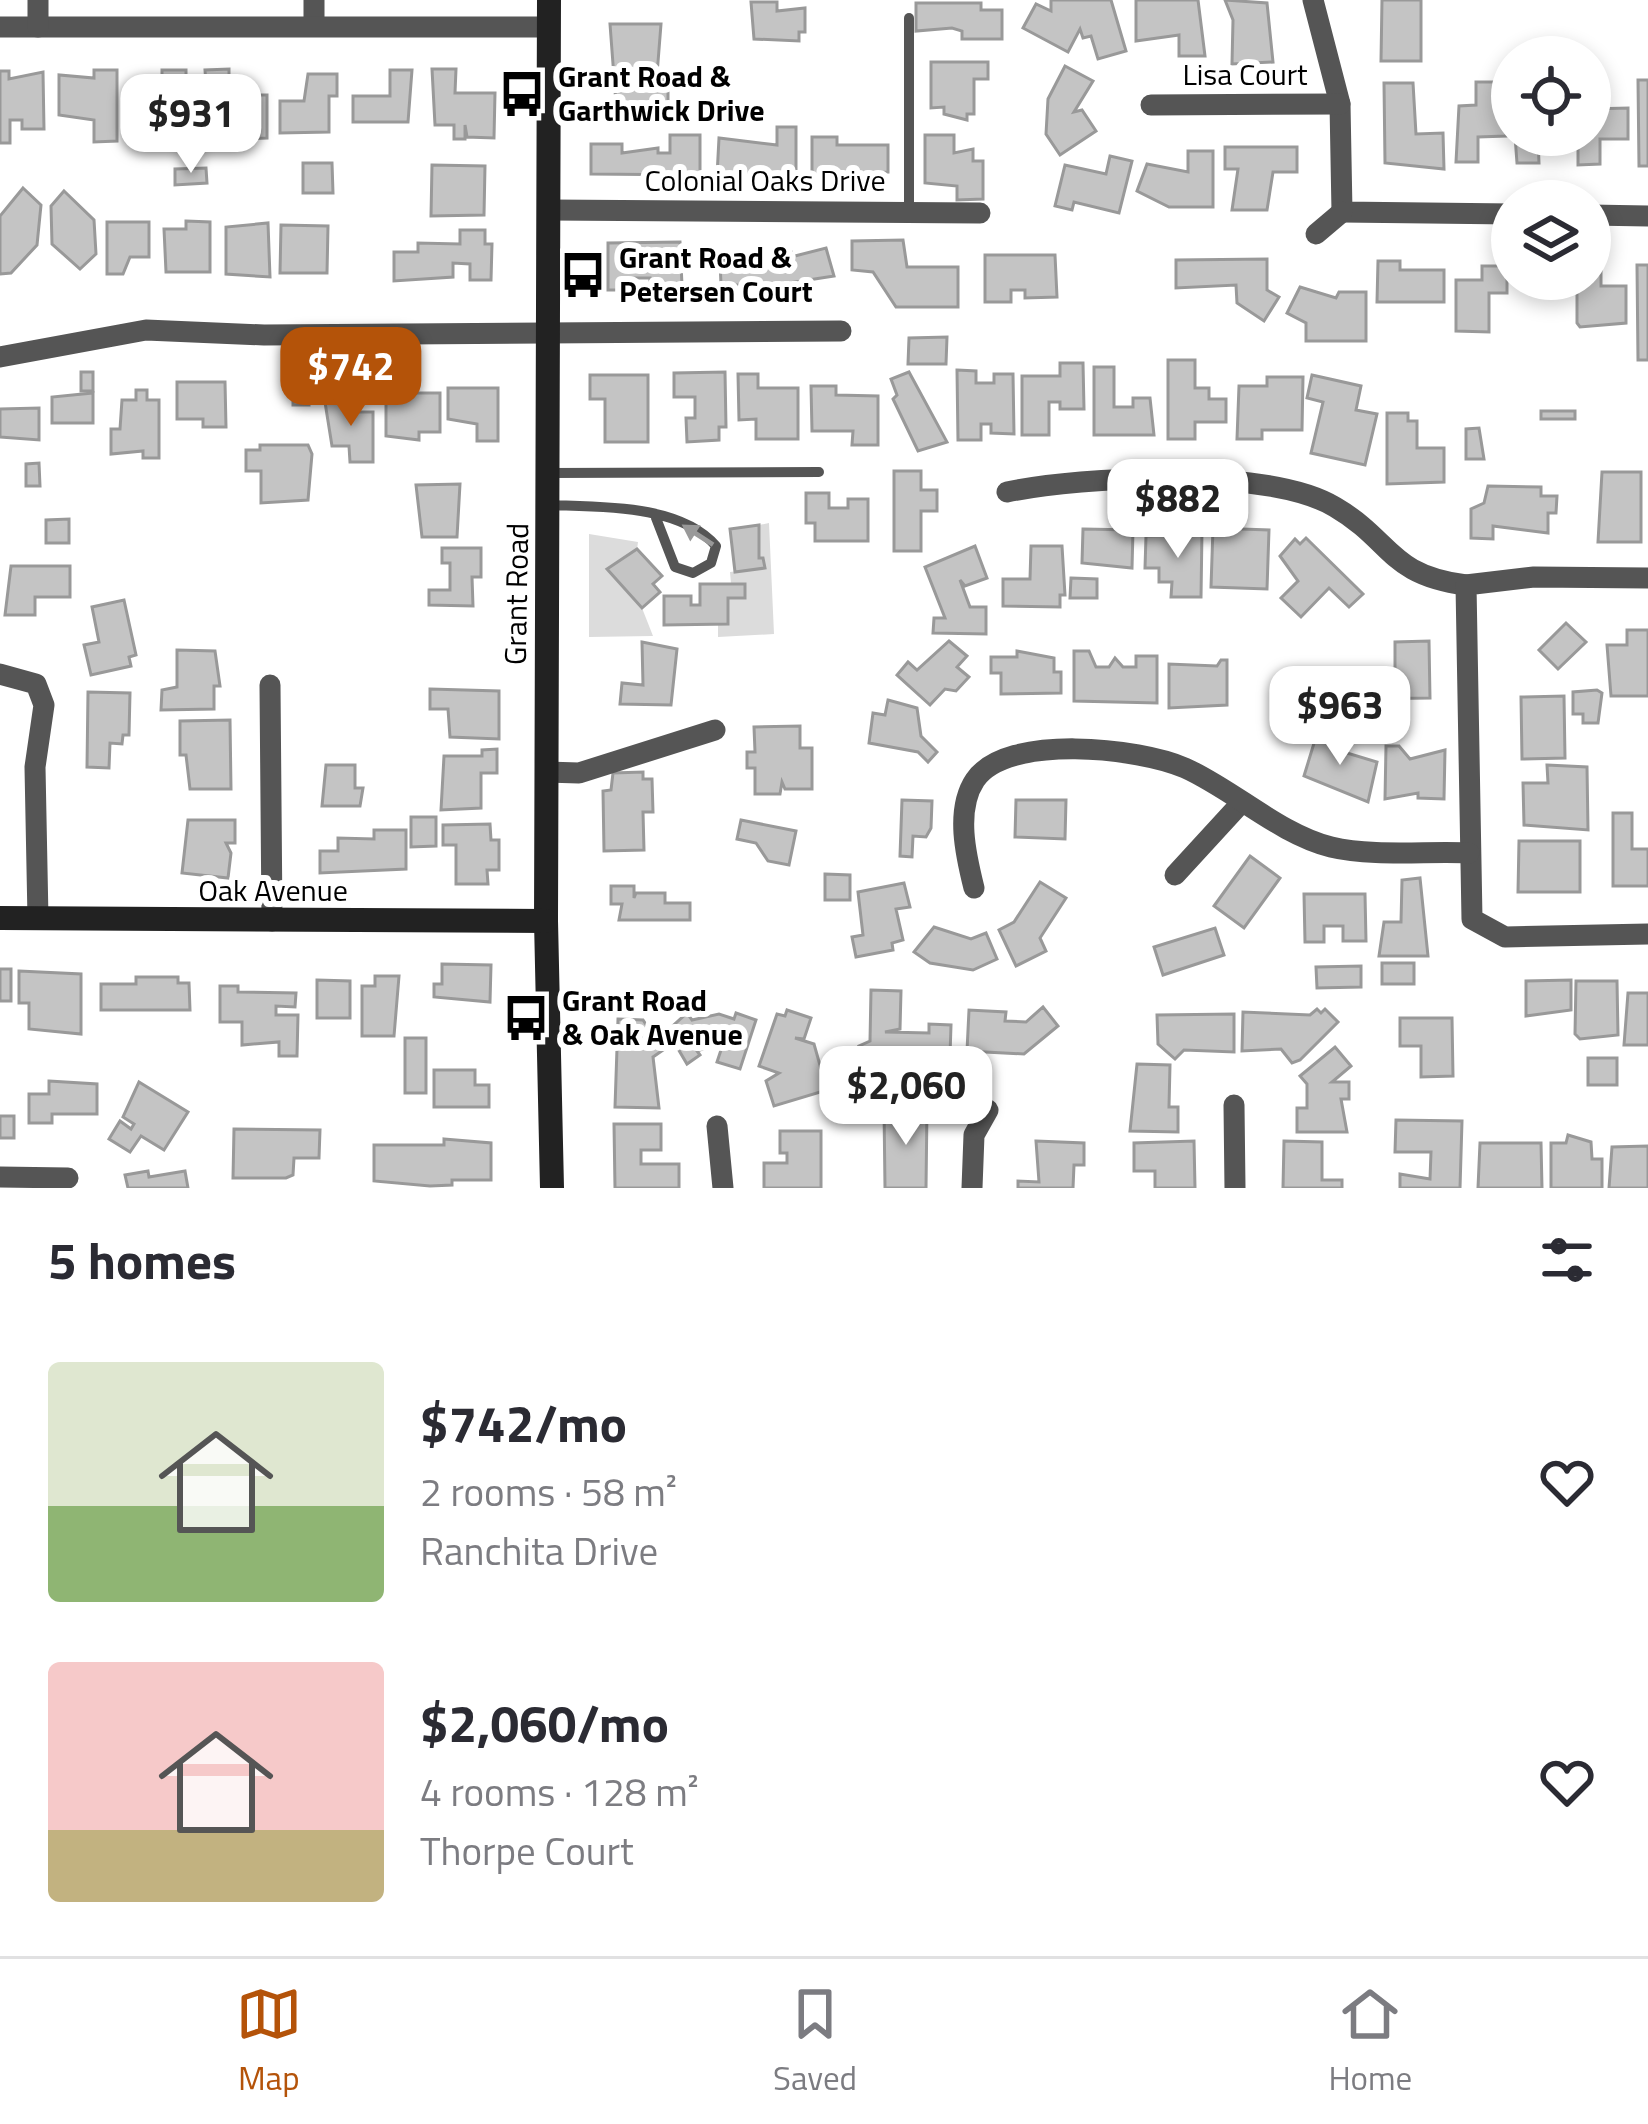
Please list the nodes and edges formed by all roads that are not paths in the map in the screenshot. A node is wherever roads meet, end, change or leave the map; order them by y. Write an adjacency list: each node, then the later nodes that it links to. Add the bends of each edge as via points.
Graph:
1 (38, 0): 8 (street)
2 (314, 0): 6 (street)
3 (549, 0): 9 (main road, Grant Road)
4 (1313, 0): 10 (street)
5 (909, 18): 13 (lane)
6 (314, 26): 8 (street); 9 (street)
7 (0, 27): 8 (street)
8 (38, 27)
9 (549, 27): 12 (main road, Grant Road)
10 (1340, 104): 11 (street, Lisa Court); 14 (street)
11 (1151, 105)
12 (550, 210): 13 (street, Colonial Oaks Drive); 21 (main road, Grant Road)
13 (909, 212): 15 (street, Colonial Oaks Drive)
14 (1342, 212): 16 (street); 19 (street)
15 (980, 213)
16 (1491, 214)
17 (1611, 215): 18 (street)
18 (1648, 216)
19 (1316, 234)
20 (842, 331): 21 (street)
21 (550, 332): 22 (street, via 146,330); 24 (main road, Grant Road)
22 (0, 357)
23 (819, 472): 24 (lane)
24 (550, 473): 26 (main road, Grant Road)
25 (1007, 492): 29 (street, via 1072,481 1284,486 1333,505 1426,580)
26 (548, 505): 27 (lane, via 628,508); 33 (main road, Grant Road)
27 (656, 518): 27 (lane, one-way to 27, via 676,567 693,573 711,563 716,546 705,533)
28 (1648, 578): 29 (street)
29 (1466, 585): 35 (street)
30 (0, 674): 39 (street, via 36,684 44,705 35,767)
31 (270, 685): 40 (street)
32 (715, 730): 33 (street, via 579,773)
33 (546, 772): 41 (main road, Grant Road)
34 (1242, 802): 35 (street, via 1331,847); 36 (street); 37 (street, via 1184,768 1136,754 1064,748 992,763 974,782 965,816)
35 (1469, 853): 42 (street, via 1472,919 1505,937)
36 (1175, 875)
37 (974, 888)
38 (0, 919): 39 (main road, Oak Avenue)
39 (38, 919): 40 (main road, Oak Avenue)
40 (272, 921): 41 (main road, Oak Avenue)
41 (546, 921): 48 (main road, Grant Road)
42 (1648, 934)
43 (1234, 1105): 51 (street)
44 (988, 1110): 50 (street, via 974,1135)
45 (717, 1126): 49 (street)
46 (0, 1177): 47 (street)
47 (68, 1178)
48 (552, 1188)
49 (723, 1188)
50 (972, 1188)
51 (1235, 1188)

